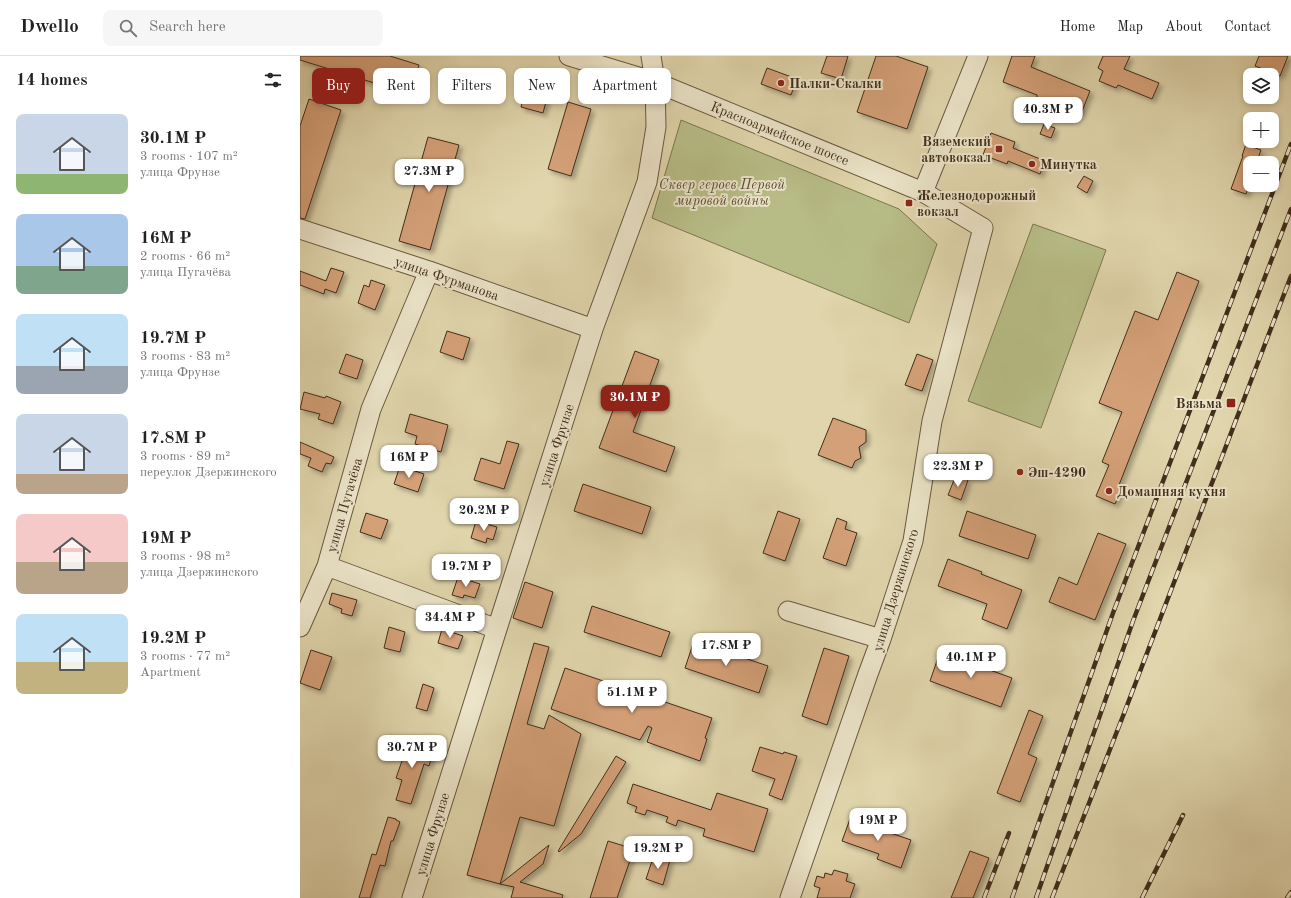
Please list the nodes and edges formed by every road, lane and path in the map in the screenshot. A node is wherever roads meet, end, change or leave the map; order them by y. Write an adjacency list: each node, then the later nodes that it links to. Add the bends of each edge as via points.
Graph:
1 (569, 56): 4 (street, Красноармейское шоссе)
2 (651, 56): 5 (street, улица Фрунзе)
3 (978, 56): 8 (street)
4 (609, 68)
5 (653, 68)
6 (671, 89): 8 (street, Красноармейское шоссе)
7 (655, 104): 12 (street, улица Фрунзе, via 656,127 647,182)
8 (923, 192): 9 (street, Красноармейское шоссе)
9 (983, 228): 17 (street, улица Дзержинского, via 932,421 913,541)
10 (300, 229): 11 (street, улица Фурманова)
11 (429, 271): 12 (street, улица Фурманова); 13 (street, улица Пугачёва, via 371,410)
12 (593, 329): 16 (street, улица Фрунзе)
13 (327, 566): 15 (street, улица Пугачёва); 16 (street)
14 (788, 611): 17 (street)
15 (300, 627)
16 (497, 629): 18 (street, улица Фрунзе)
17 (881, 639): 19 (street, улица Дзержинского)
18 (412, 898)
19 (790, 898)

